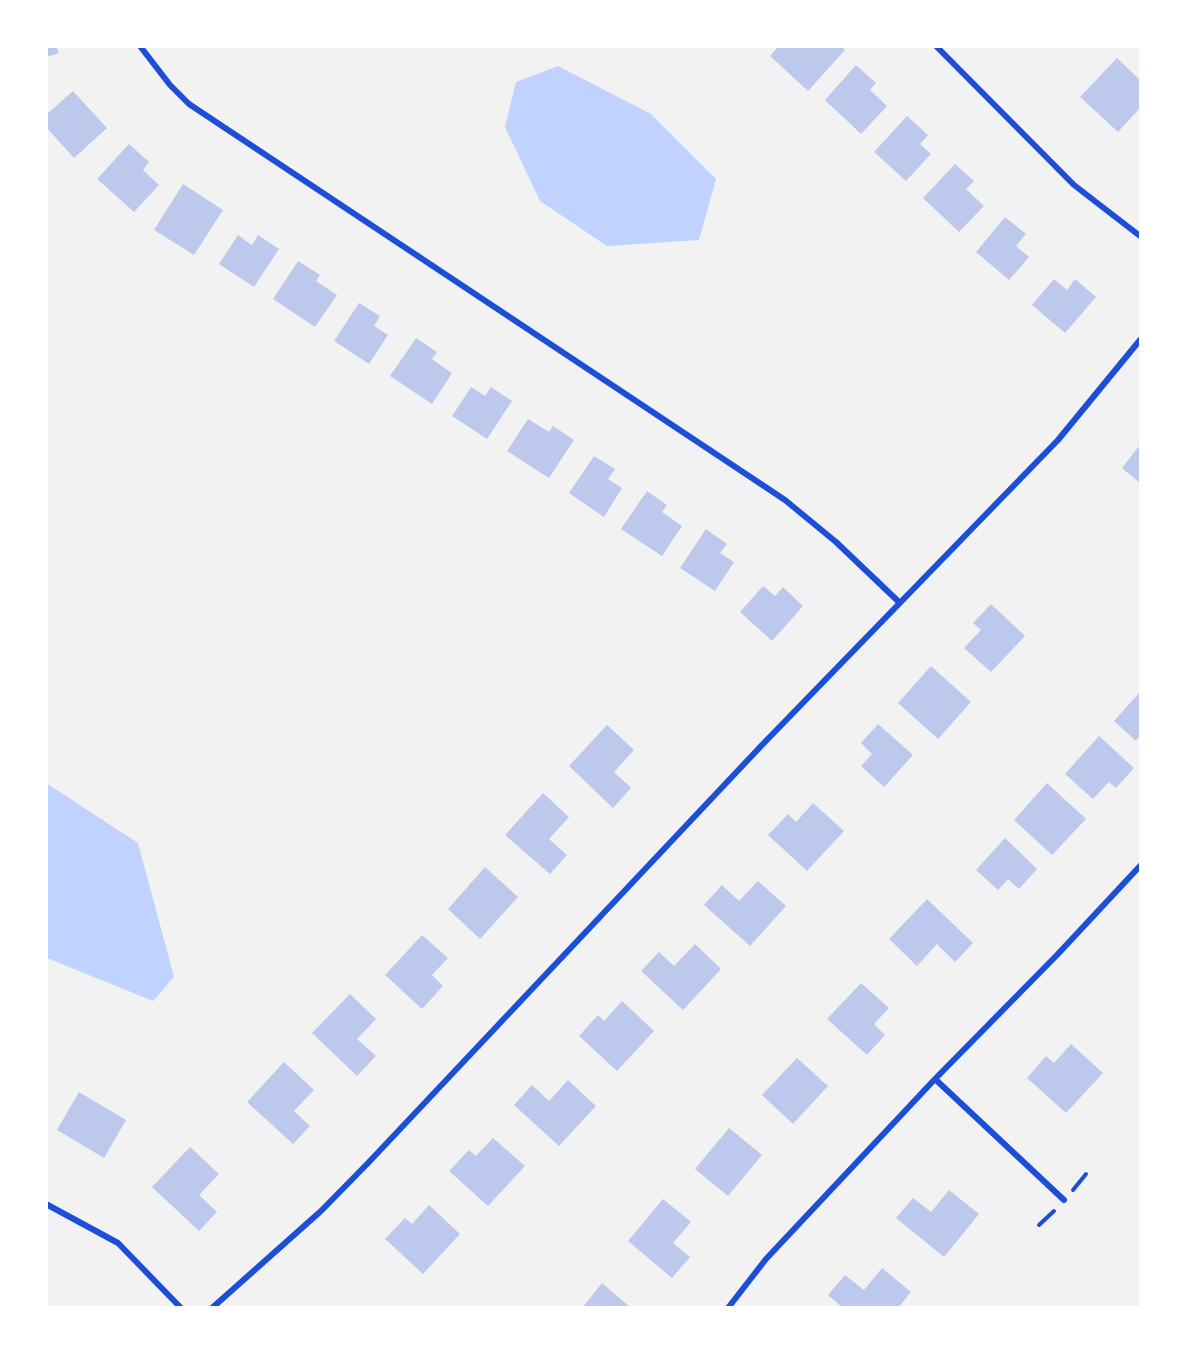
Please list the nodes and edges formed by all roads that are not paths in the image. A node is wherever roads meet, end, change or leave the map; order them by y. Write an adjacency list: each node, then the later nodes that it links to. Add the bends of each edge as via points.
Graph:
1 (140, 46): 5 (street, via 189,104 785,500)
2 (936, 46): 3 (street, via 1074,185)
3 (1140, 237)
4 (1140, 340): 5 (street, via 1058,440)
5 (900, 603): 11 (street, via 321,1211)
6 (1140, 866): 7 (street)
7 (935, 1079): 8 (street); 12 (street, via 766,1259)
8 (1064, 1200)
9 (46, 1204): 10 (street, via 118,1242)
10 (181, 1308)
11 (212, 1308)
12 (728, 1308)

